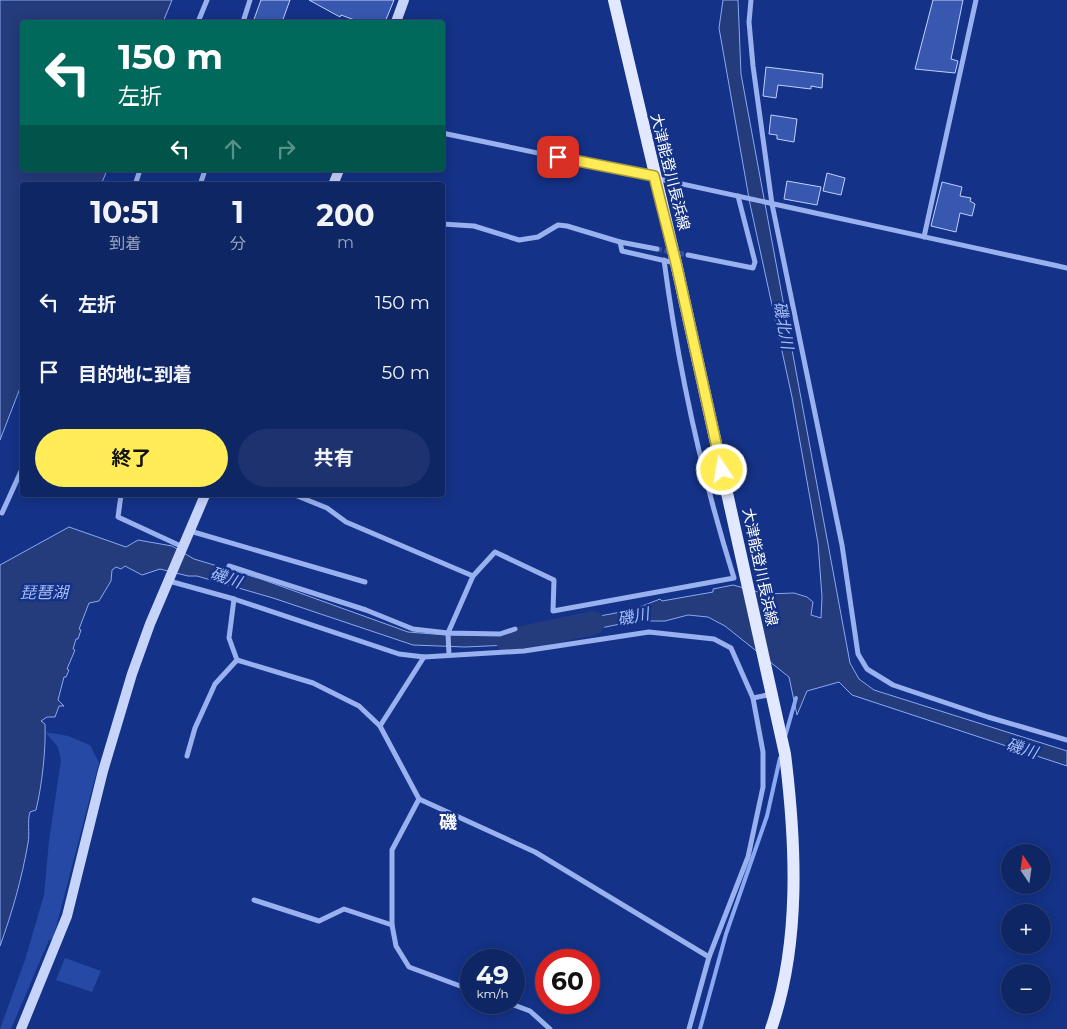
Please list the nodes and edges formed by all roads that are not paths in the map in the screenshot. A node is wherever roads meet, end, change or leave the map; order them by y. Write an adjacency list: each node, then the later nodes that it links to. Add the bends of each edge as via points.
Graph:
1 (207, 0): 7 (street)
2 (250, 0): 8 (street)
3 (404, 0): 9 (street)
4 (614, 0): 11 (main road, 大津能登川長浜線)
5 (751, 0): 13 (street, via 749,22)
6 (976, 0): 15 (street)
7 (199, 20)
8 (244, 20)
9 (397, 20)
10 (445, 134): 11 (street)
11 (654, 176): 12 (street); 19 (main road, 大津能登川長浜線)
12 (740, 197): 13 (street); 18 (street, via 755,262 753,268)
13 (769, 204): 15 (street); 41 (street, via 842,546 858,654 867,670 893,685 988,718)
14 (445, 224): 16 (street, via 474,226 519,240 538,237 558,225)
15 (924, 237): 20 (street)
16 (620, 242): 17 (street); 19 (street, via 622,250)
17 (657, 249)
18 (688, 255)
19 (670, 262): 29 (street, via 670,308 713,509 734,578 553,612 554,580 495,552); 38 (main road, 大津能登川長浜線)
20 (1067, 268)
21 (20, 474): 25 (street)
22 (121, 497): 27 (street, via 118,517)
23 (204, 497): 26 (street)
24 (300, 497): 29 (street, via 327,508 346,522)
25 (2, 513)
26 (190, 532): 27 (street); 31 (street)
27 (182, 552): 30 (street)
28 (230, 566): 34 (street, via 366,610 413,629)
29 (472, 576): 34 (street)
30 (168, 581): 32 (street); 49 (street, via 117,721 67,916)
31 (365, 582)
32 (234, 599): 36 (street, via 399,654); 37 (street, via 229,638)
33 (515, 629): 34 (street, via 500,634)
34 (448, 636): 35 (street)
35 (449, 653): 36 (street); 39 (street, via 524,651 649,632 714,639 731,648)
36 (424, 657): 40 (street)
37 (237, 660): 40 (street, via 313,683 359,706); 42 (street, via 215,684 195,728)
38 (772, 694): 39 (street); 52 (main road, 大津能登川長浜線, via 785,754 794,828 793,904 781,1000)
39 (753, 698): 46 (street, via 763,752 763,787 748,857)
40 (380, 726): 43 (street)
41 (1067, 740)
42 (187, 756)
43 (420, 798): 45 (street, via 392,850); 46 (street, via 536,852)
44 (254, 900): 45 (street, via 319,921 344,909)
45 (392, 925): 47 (street, via 396,946 409,967)
46 (709, 957): 51 (street)
47 (460, 986)
48 (525, 1009): 50 (street)
49 (21, 1029)
50 (550, 1029)
51 (689, 1029)
52 (771, 1029)

